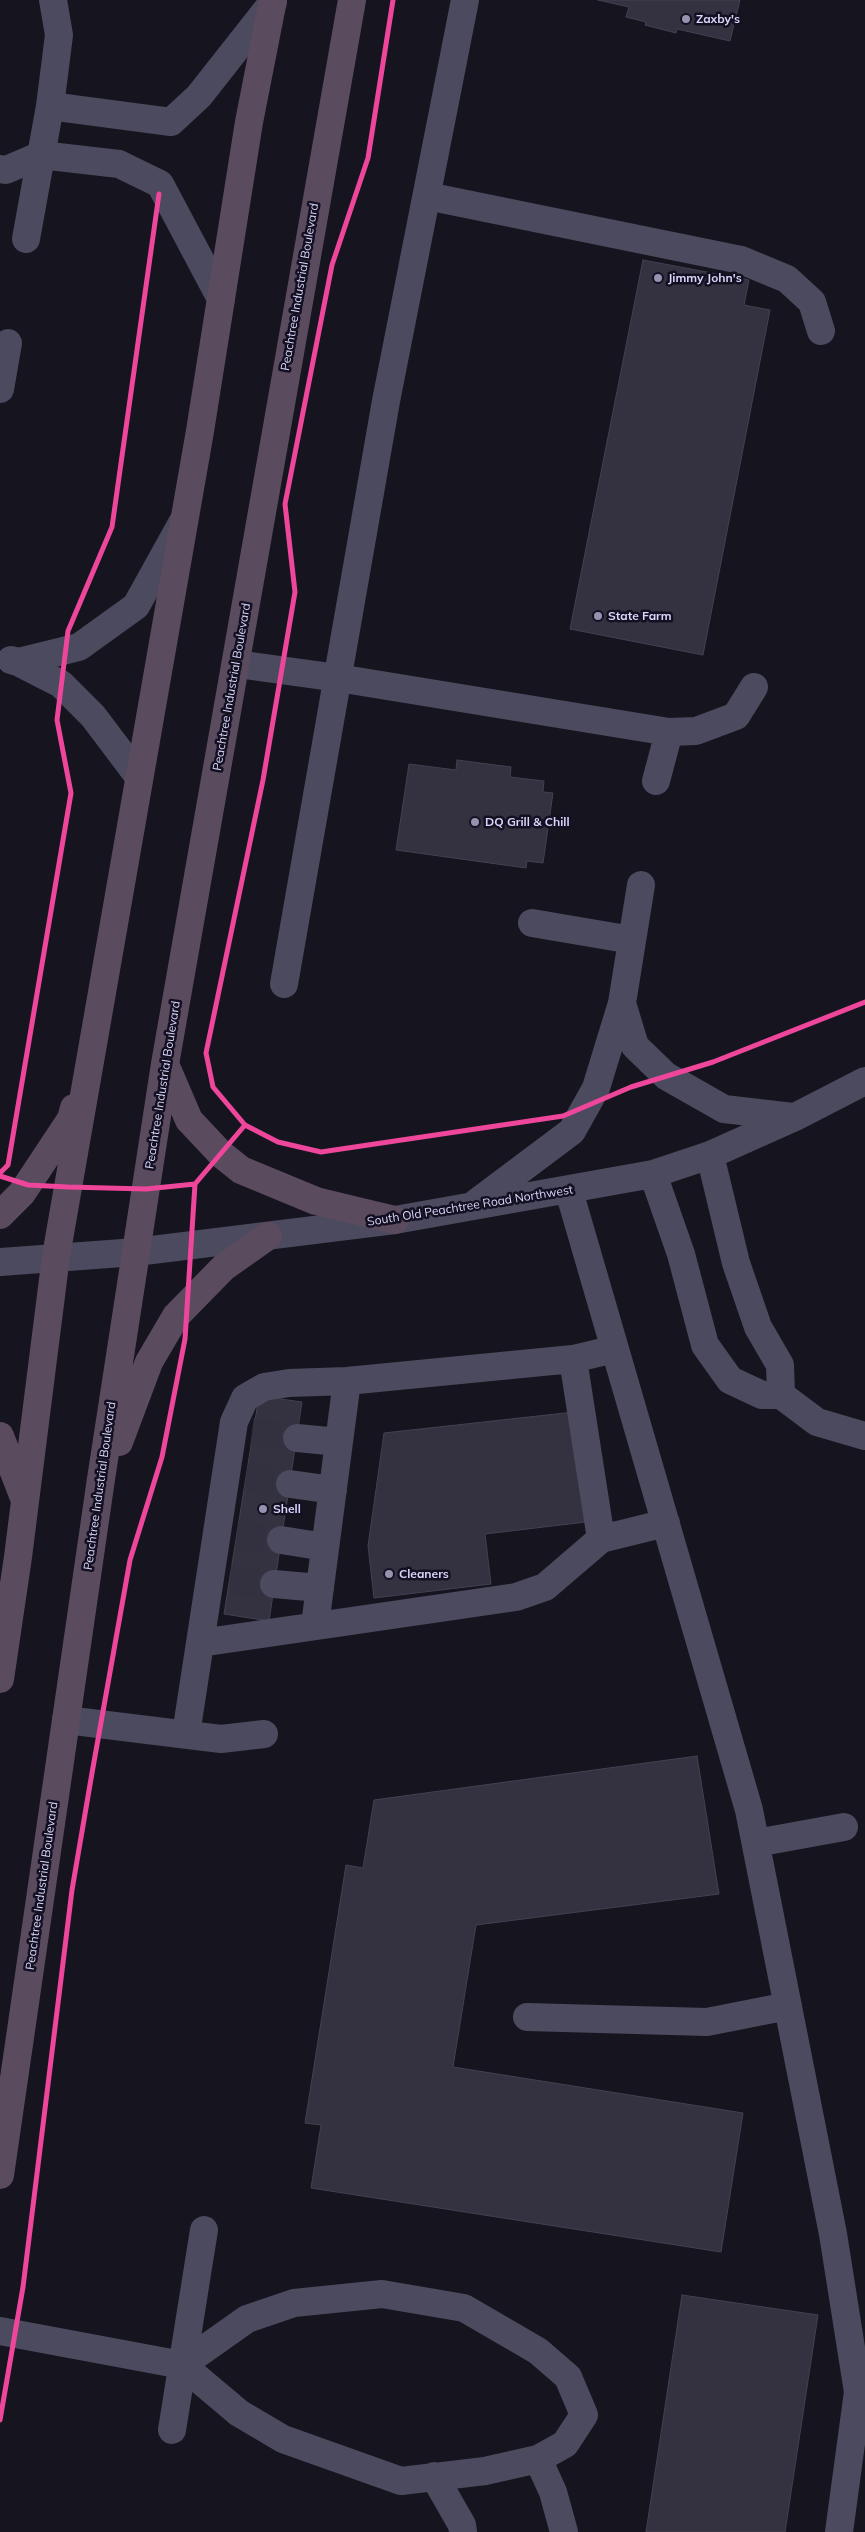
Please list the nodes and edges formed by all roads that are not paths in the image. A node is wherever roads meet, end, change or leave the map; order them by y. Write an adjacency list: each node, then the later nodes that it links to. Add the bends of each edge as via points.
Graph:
1 (53, 0): 5 (street, via 59,35)
2 (352, 0): 16 (highway, Peachtree Industrial Boulevard, via 306,249)
3 (465, 0): 8 (street)
4 (273, 1): 5 (street, via 199,96 171,122); 10 (highway, via 249,122)
5 (50, 106): 6 (street)
6 (41, 155): 7 (street); 9 (street); 10 (street, via 119,164 160,184)
7 (3, 170)
8 (427, 196): 11 (street, via 741,260 787,279 812,302); 17 (street, via 386,401)
9 (26, 239)
10 (221, 298): 14 (highway)
11 (821, 331)
12 (8, 343): 13 (street)
13 (0, 389)
14 (184, 519): 15 (street, via 136,606 79,647); 20 (highway)
15 (9, 660): 20 (street, via 62,684 93,716)
16 (237, 664): 17 (street); 27 (highway, Peachtree Industrial Boulevard)
17 (338, 678): 19 (street); 25 (street)
18 (754, 687): 19 (street, via 736,716 696,731)
19 (669, 732): 21 (street)
20 (139, 777): 28 (highway)
21 (656, 781)
22 (641, 885): 24 (street)
23 (532, 923): 24 (street)
24 (632, 940): 26 (street)
25 (284, 984)
26 (622, 1003): 30 (street, via 635,1046 666,1076 724,1109); 34 (street, via 596,1088 572,1131)
27 (165, 1064): 36 (highway, via 189,1120 241,1170 316,1201); 38 (highway, Peachtree Industrial Boulevard)
28 (88, 1069): 35 (highway, via 70,1119 22,1193); 39 (highway)
29 (865, 1082): 30 (street, South Old Peachtree Road Northwest)
30 (795, 1117): 31 (street, South Old Peachtree Road Northwest)
31 (710, 1154): 32 (street, South Old Peachtree Road Northwest); 44 (street, via 736,1263 758,1327 780,1365)
32 (653, 1174): 33 (street, South Old Peachtree Road Northwest); 44 (street, via 681,1254 705,1345 730,1380 762,1395)
33 (569, 1191): 34 (street, South Old Peachtree Road Northwest); 41 (street)
34 (470, 1207): 36 (street, South Old Peachtree Road Northwest)
35 (0, 1215)
36 (396, 1220): 37 (street, South Old Peachtree Road Northwest)
37 (268, 1236): 38 (street, South Old Peachtree Road Northwest); 49 (highway, via 224,1268 176,1316 148,1362 110,1466)
38 (136, 1252): 39 (street, South Old Peachtree Road Northwest); 49 (highway, Peachtree Industrial Boulevard)
39 (56, 1256): 40 (street, South Old Peachtree Road Northwest); 52 (highway)
40 (0, 1262)
41 (615, 1349): 42 (street); 53 (street)
42 (573, 1359): 43 (street); 54 (street)
43 (347, 1381): 48 (street); 60 (street, via 264,1387 245,1398 234,1422 242,1431 220,1578)
44 (781, 1395): 46 (street, via 817,1422)
45 (0, 1436): 52 (highway)
46 (865, 1436)
47 (297, 1438): 48 (street)
48 (339, 1442): 51 (street)
49 (101, 1479): 62 (highway, Peachtree Industrial Boulevard)
50 (290, 1484): 51 (street)
51 (333, 1490): 56 (street)
52 (25, 1503): 61 (highway)
53 (666, 1523): 54 (street); 66 (street)
54 (601, 1539): 59 (street, via 545,1587 516,1597)
55 (281, 1540): 56 (street)
56 (325, 1547): 58 (street)
57 (274, 1584): 58 (street)
58 (320, 1588): 59 (street)
59 (316, 1625): 60 (street)
60 (200, 1643): 63 (street)
61 (0, 1680)
62 (66, 1720): 63 (street); 69 (highway, Peachtree Industrial Boulevard)
63 (186, 1734): 64 (street, via 221,1739)
64 (264, 1734)
65 (844, 1827): 66 (street)
66 (756, 1843): 67 (street)
67 (788, 2006): 68 (street, via 707,2022); 78 (street, via 833,2234 858,2392)
68 (527, 2017)
69 (0, 2175)
70 (204, 2230): 72 (street)
71 (0, 2330): 72 (street)
72 (182, 2366): 73 (street); 74 (street, via 247,2319 294,2303 382,2294 464,2308 538,2351 568,2377 584,2414 564,2444); 75 (street, via 239,2413 283,2440 401,2480)
73 (172, 2430)
74 (538, 2459): 75 (street, via 485,2471); 77 (street, via 553,2492)
75 (434, 2476): 76 (street)
76 (463, 2532)
77 (564, 2532)
78 (839, 2532)

